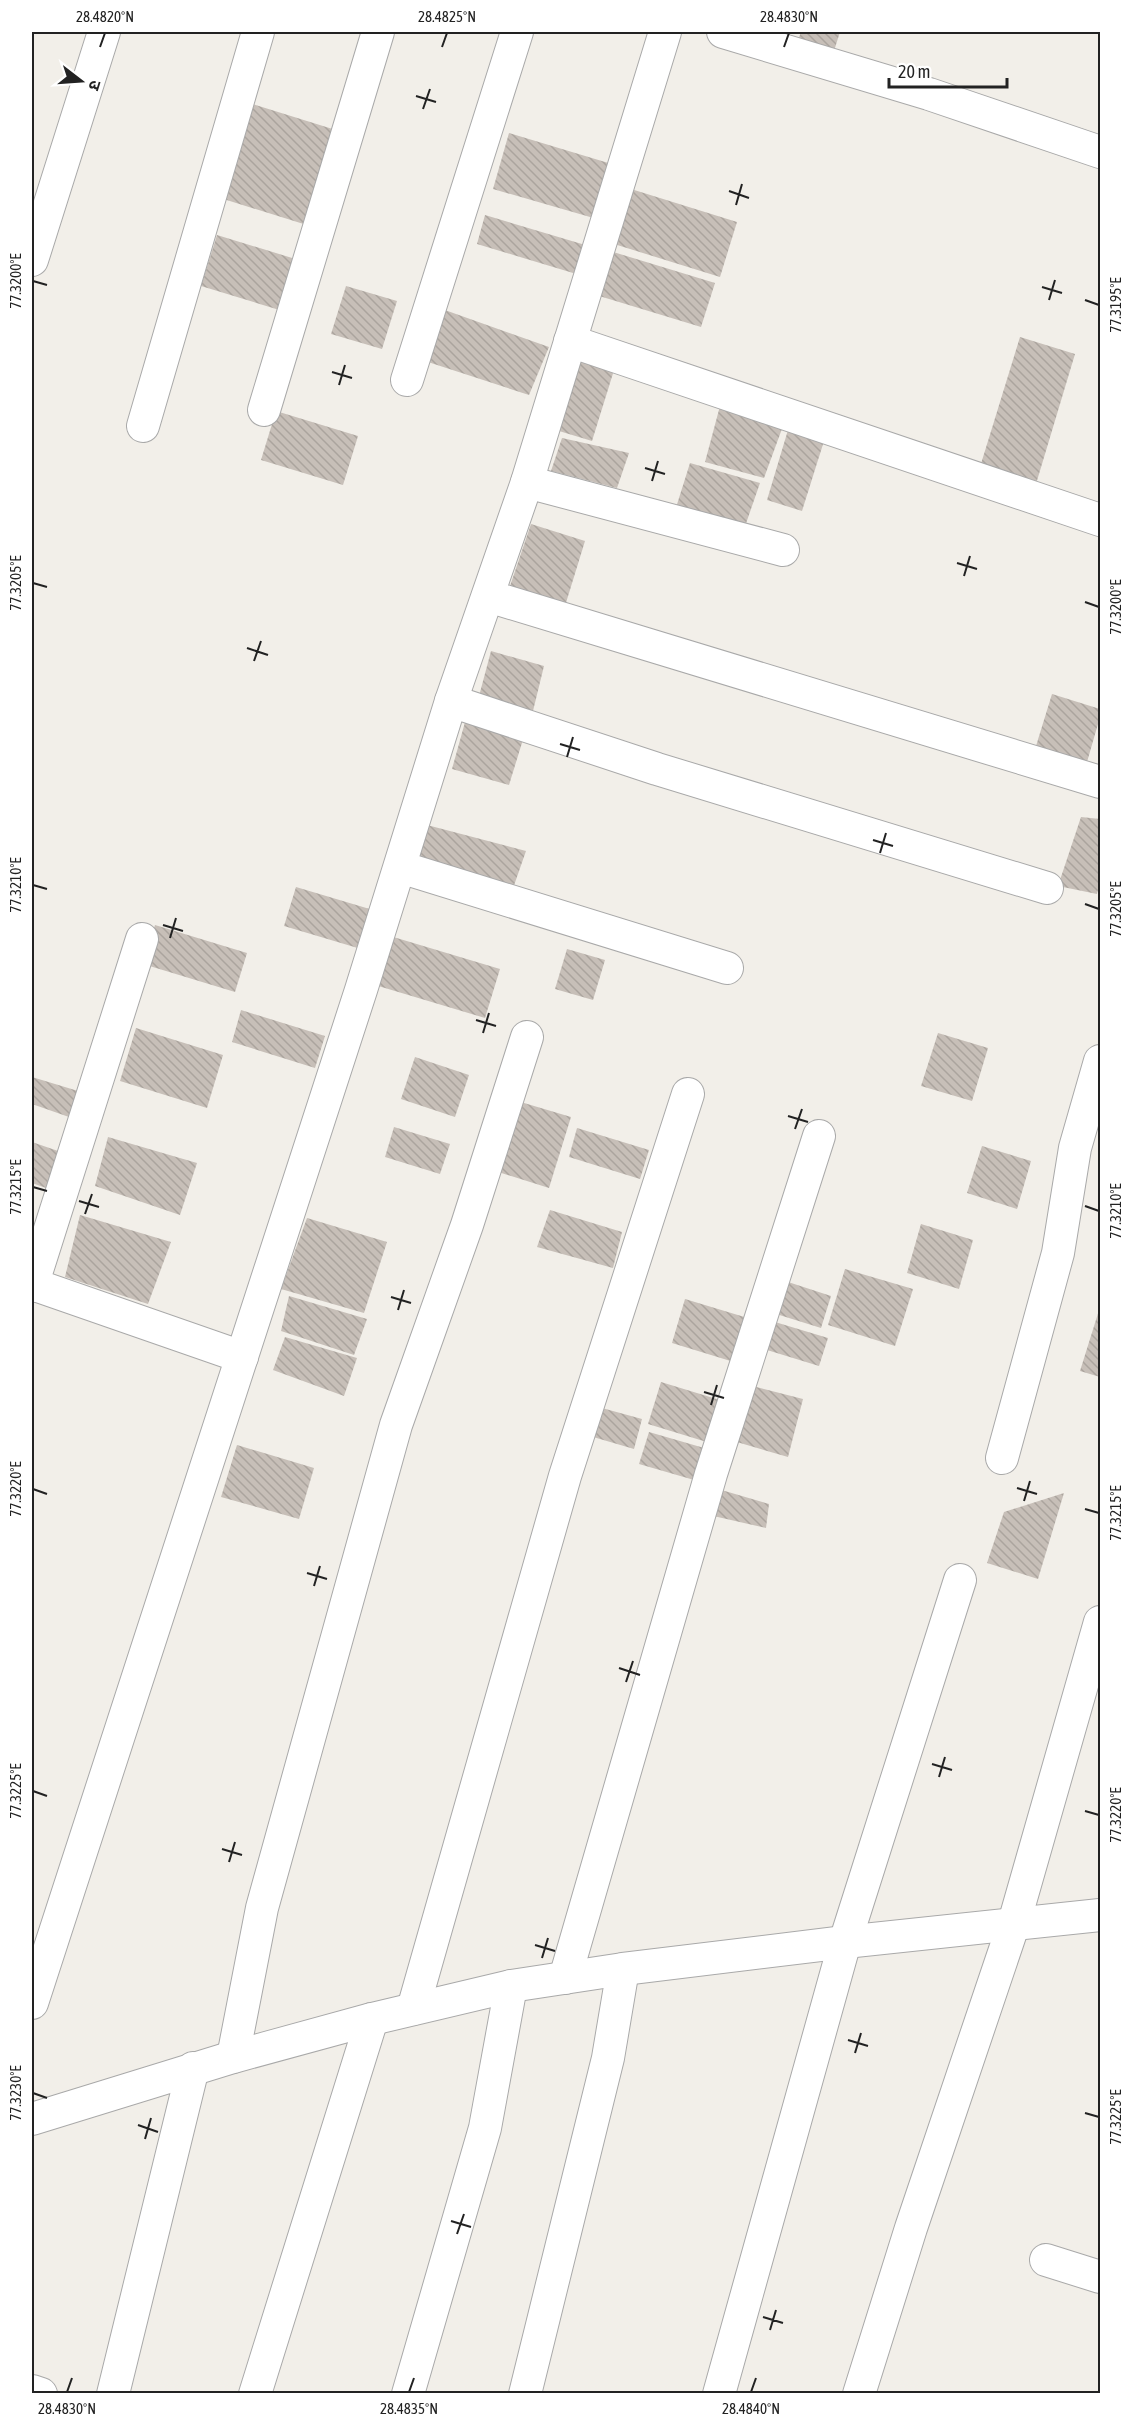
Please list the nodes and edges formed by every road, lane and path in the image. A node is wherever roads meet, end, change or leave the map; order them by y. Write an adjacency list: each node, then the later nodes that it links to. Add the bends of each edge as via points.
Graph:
1 (104, 32): 8 (street)
2 (258, 32): 12 (street)
3 (378, 32): 11 (street)
4 (516, 32): 10 (street)
5 (664, 32): 9 (street)
6 (723, 32): 7 (street, via 929,94)
7 (1101, 152)
8 (32, 260)
9 (570, 342): 13 (street); 14 (street)
10 (408, 380)
11 (264, 410)
12 (143, 426)
13 (527, 482): 15 (street); 16 (street)
14 (1101, 520)
15 (783, 550)
16 (488, 596): 17 (street); 18 (street)
17 (451, 701): 19 (street); 20 (street, via 657,769)
18 (1101, 782)
19 (400, 867): 22 (street); 28 (street)
20 (1047, 888)
21 (142, 939): 27 (street)
22 (727, 968)
23 (527, 1036): 41 (street, via 392,1437 262,1908)
24 (1101, 1061): 29 (street, via 1075,1148 1058,1253)
25 (688, 1094): 39 (street, via 565,1476)
26 (819, 1136): 36 (street, via 708,1485)
27 (32, 1285): 28 (street)
28 (242, 1357): 38 (street)
29 (1002, 1458)
30 (960, 1580): 34 (street)
31 (1101, 1622): 33 (street)
32 (1101, 1915): 33 (street)
33 (1014, 1923): 34 (street); 53 (street)
34 (845, 1942): 35 (street); 52 (street)
35 (623, 1969): 36 (street); 51 (street, via 609,2058)
36 (565, 1978): 37 (street)
37 (511, 1986): 39 (street); 50 (street, via 485,2128)
38 (32, 2003)
39 (413, 2009): 40 (street)
40 (372, 2019): 41 (street); 49 (street)
41 (233, 2056): 42 (street)
42 (193, 2068): 43 (street); 48 (street)
43 (32, 2119)
44 (1046, 2260): 45 (street)
45 (1101, 2277)
46 (32, 2391): 47 (street)
47 (41, 2394)
48 (113, 2394)
49 (255, 2394)
50 (408, 2394)
51 (525, 2394)
52 (718, 2394)
53 (859, 2394)

